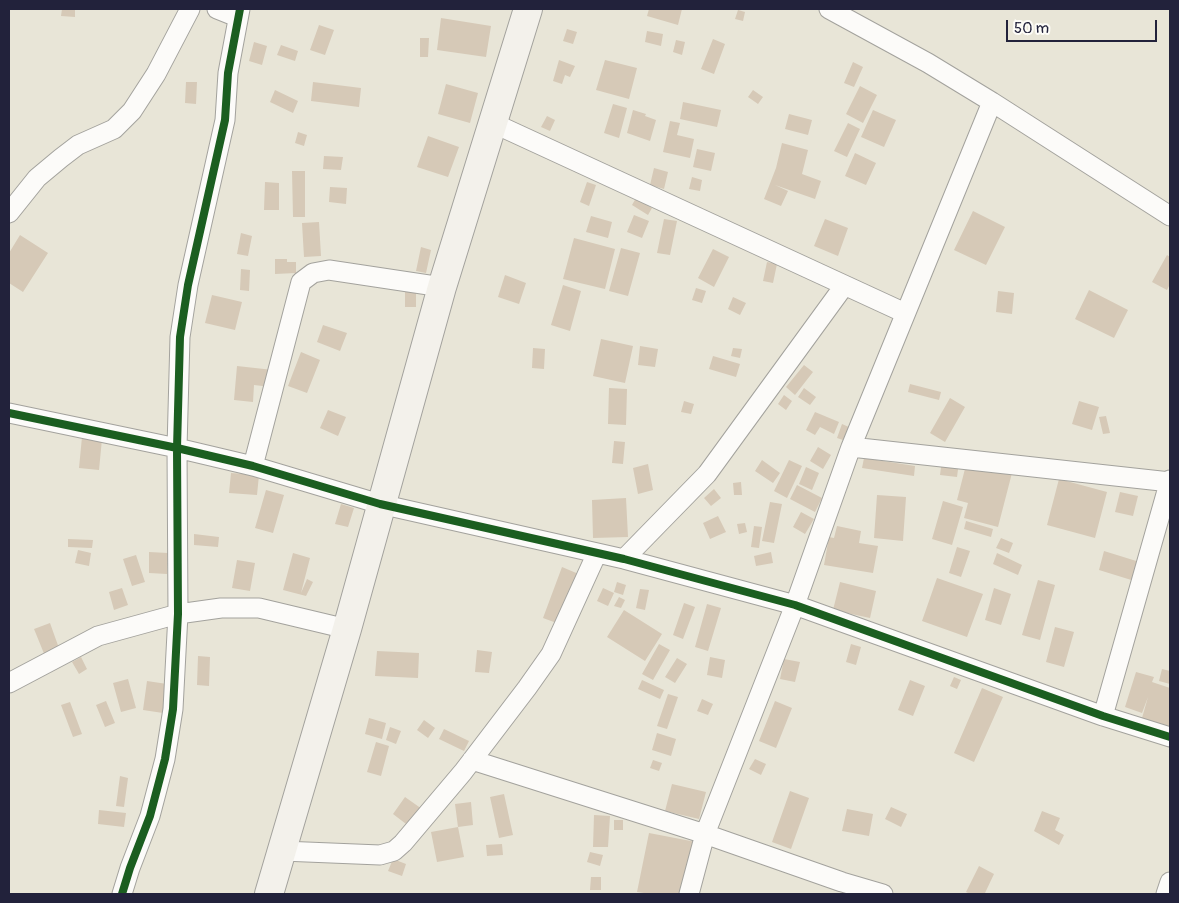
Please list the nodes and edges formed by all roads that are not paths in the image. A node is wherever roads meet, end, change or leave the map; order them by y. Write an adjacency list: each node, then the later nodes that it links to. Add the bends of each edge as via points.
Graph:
1 (190, 9): 8 (street, via 156,74 132,111 114,129 78,145 43,173)
2 (217, 9): 5 (street)
3 (528, 9): 7 (main road)
4 (830, 9): 6 (street)
5 (238, 13): 15 (street, via 224,120 180,337)
6 (992, 102): 9 (street); 12 (street)
7 (493, 123): 10 (street); 11 (main road)
8 (9, 213)
9 (1170, 216)
10 (844, 286): 12 (street); 20 (street, via 707,474)
11 (442, 288): 16 (street, via 330,270 313,272 300,282); 18 (main road)
12 (905, 313): 14 (street)
13 (9, 413): 15 (street)
14 (851, 447): 17 (street); 21 (street)
15 (177, 448): 16 (street); 22 (street)
16 (253, 466): 18 (street)
17 (1170, 481): 25 (street)
18 (380, 504): 19 (street); 23 (main road)
19 (598, 554): 20 (street); 27 (street, via 551,654)
20 (624, 559): 21 (street)
21 (796, 605): 25 (street); 28 (street)
22 (178, 614): 23 (street, via 221,608 259,608); 24 (street, via 98,636); 32 (street, via 173,709 165,759 150,816)
23 (346, 629): 29 (main road)
24 (9, 683)
25 (1103, 716): 26 (street)
26 (1170, 737)
27 (472, 760): 28 (street); 29 (street, via 394,851 380,855)
28 (705, 834): 31 (street); 34 (street)
29 (282, 852): 33 (main road)
30 (1170, 882): 36 (street)
31 (841, 888): 35 (street)
32 (122, 894)
33 (269, 894)
34 (689, 894)
35 (883, 894)
36 (1166, 894)

